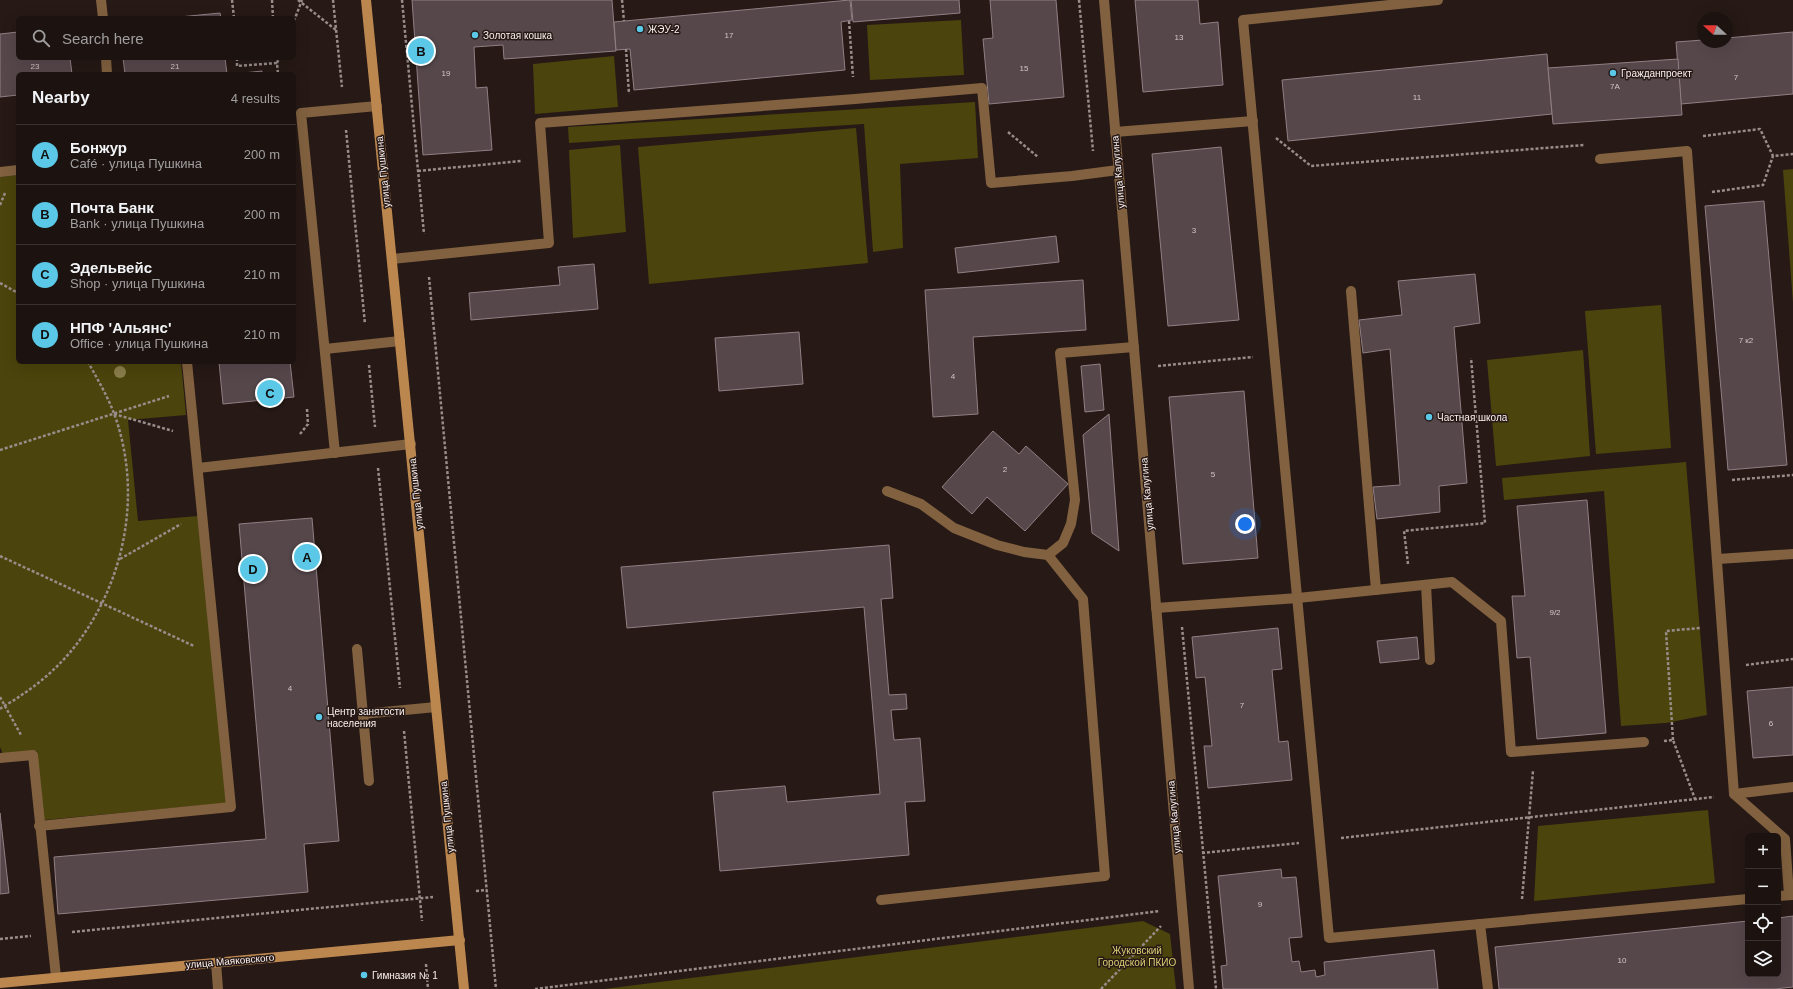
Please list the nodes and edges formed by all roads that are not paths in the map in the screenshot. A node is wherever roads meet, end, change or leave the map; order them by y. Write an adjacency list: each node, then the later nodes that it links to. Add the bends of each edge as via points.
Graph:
1 (101, 0): 6 (street)
2 (366, 0): 9 (street, улица Пушкина)
3 (1104, 0): 11 (street, улица Калугина)
4 (1438, 0): 5 (street)
5 (1349, 4): 10 (street, via 1244,20)
6 (103, 16)
7 (106, 60): 8 (street)
8 (108, 72)
9 (377, 106): 16 (street, улица Пушкина); 20 (street, via 301,113)
10 (1253, 121): 11 (street); 31 (street)
11 (1115, 132): 14 (street, улица Калугина)
12 (1600, 159): 28 (street, via 1687,151)
13 (16, 170): 15 (street)
14 (1118, 170): 16 (street, via 991,183 982,88 540,122 549,243); 19 (street, улица Калугина)
15 (0, 172)
16 (392, 259): 18 (street, улица Пушкина)
17 (1351, 291): 30 (street)
18 (400, 341): 20 (street); 22 (street, улица Пушкина)
19 (1134, 347): 26 (street, via 1060,353 1075,500 1071,524 1063,543); 32 (street, улица Калугина)
20 (325, 349): 23 (street)
21 (187, 364): 24 (street)
22 (411, 444): 23 (street); 35 (street, улица Пушкина)
23 (335, 452): 24 (street)
24 (198, 468): 42 (street, via 231,807)
25 (888, 491): 26 (street, via 921,504 954,528 997,545 1024,552)
26 (1048, 554): 46 (street, via 1083,598 1105,876)
27 (1793, 554): 28 (street)
28 (1718, 559): 41 (street)
29 (1426, 585): 30 (street); 34 (street); 37 (street, via 1452,582 1501,622 1511,752)
30 (1376, 590): 31 (street)
31 (1298, 598): 32 (street); 47 (street, via 1329,938)
32 (1156, 608): 54 (street, улица Калугина)
33 (357, 649): 36 (street)
34 (1430, 660)
35 (436, 707): 36 (street); 48 (street, улица Пушкина)
36 (363, 714): 39 (street)
37 (1644, 742)
38 (0, 758): 42 (street, via 32,755)
39 (369, 781)
40 (1793, 787): 41 (street)
41 (1734, 794): 43 (street, via 1785,839)
42 (40, 826): 50 (street)
43 (1791, 895): 44 (street)
44 (1781, 896)
45 (1745, 899): 47 (street)
46 (881, 900)
47 (1480, 924): 55 (street)
48 (460, 940): 49 (street, улица Маяковского); 53 (street, улица Пушкина)
49 (216, 963): 50 (street, улица Маяковского); 52 (street)
50 (56, 977): 51 (street, улица Маяковского)
51 (0, 983)
52 (218, 989)
53 (464, 989)
54 (1189, 989)
55 (1488, 989)

